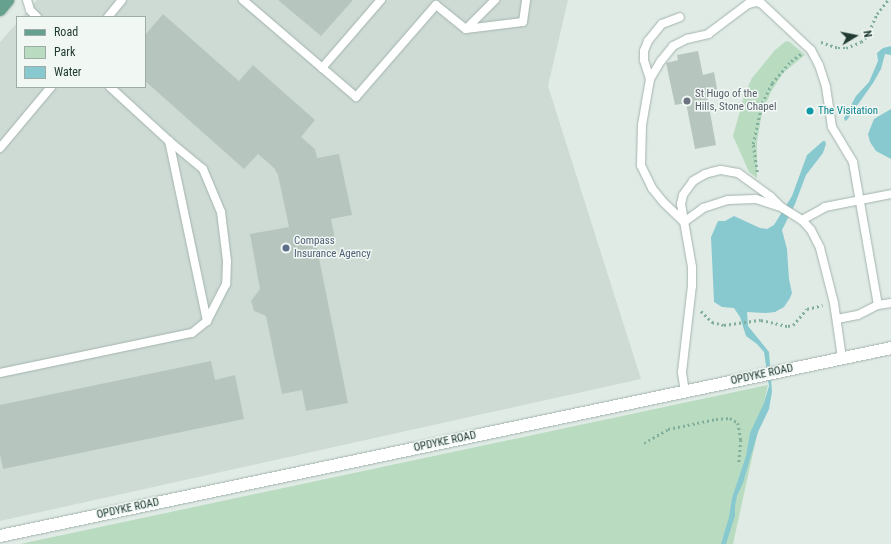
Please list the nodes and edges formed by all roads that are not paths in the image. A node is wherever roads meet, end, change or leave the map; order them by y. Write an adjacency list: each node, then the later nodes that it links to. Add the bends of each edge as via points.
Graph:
1 (8, 0): 9 (main road)
2 (27, 0): 10 (lane, via 30,10)
3 (122, 0): 11 (lane)
4 (243, 0): 14 (lane)
5 (381, 0): 14 (lane)
6 (495, 0): 13 (lane)
7 (526, 0): 13 (lane, via 523,22)
8 (438, 2): 13 (lane); 14 (lane, via 356,97)
9 (0, 10)
10 (36, 16)
11 (109, 16)
12 (680, 17): 15 (lane, via 662,24 648,41 644,60)
13 (466, 29)
14 (322, 68)
15 (650, 79): 21 (lane, via 673,46 687,39 708,34 752,2 762,4 813,54 822,72 832,127 853,162); 24 (lane, via 642,125 641,165 652,188)
16 (50, 88): 19 (lane)
17 (111, 88): 18 (lane)
18 (169, 141): 28 (lane); 28 (lane, via 202,169 221,212 227,261 226,284)
19 (0, 148)
20 (891, 194): 21 (lane)
21 (860, 200): 23 (lane, via 825,207); 26 (lane)
22 (781, 207): 23 (lane); 24 (lane, via 756,199 728,200 703,208); 24 (lane, via 738,173 721,170 705,174 693,182 683,196 681,204)
23 (802, 220): 27 (lane, via 811,230 820,248)
24 (684, 222): 32 (lane, via 692,267 691,307 682,372)
25 (891, 303): 26 (lane)
26 (878, 305): 27 (lane, via 858,315)
27 (837, 319): 30 (lane)
28 (207, 320): 31 (lane, via 192,333)
29 (891, 348): 30 (main road, OPDYKE ROAD)
30 (842, 358): 32 (main road, OPDYKE ROAD)
31 (0, 372)
32 (685, 392): 33 (main road, OPDYKE ROAD)
33 (0, 536)

